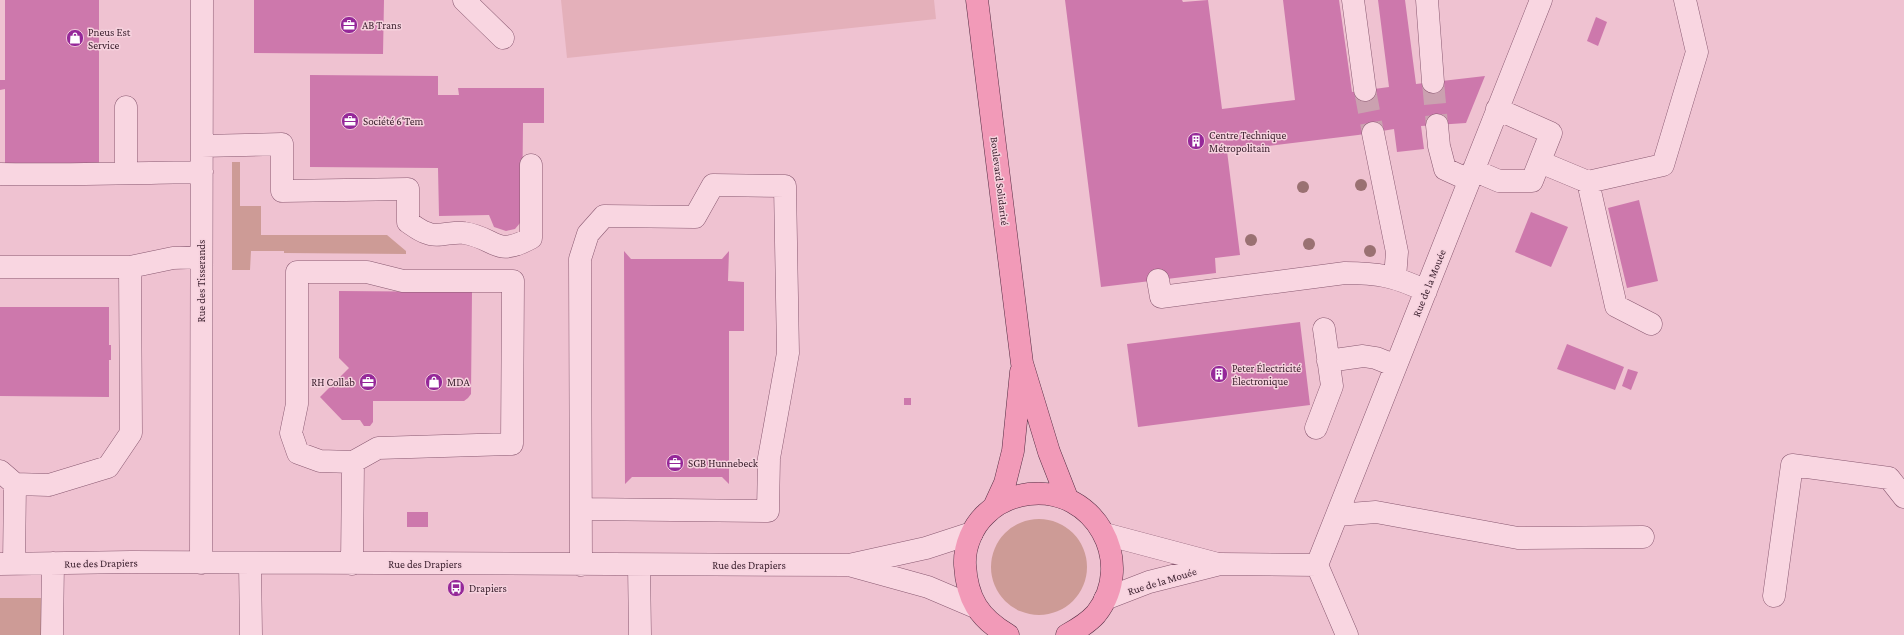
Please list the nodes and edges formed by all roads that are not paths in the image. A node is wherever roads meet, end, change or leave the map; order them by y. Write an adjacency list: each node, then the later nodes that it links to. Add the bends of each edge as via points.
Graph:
1 (202, 0): 15 (street, Rue des Tisserands)
2 (464, 0): 8 (street)
3 (977, 0): 32 (main road, Boulevard Solidarité)
4 (1353, 0): 10 (street)
5 (1427, 0): 9 (street)
6 (1541, 0): 12 (street, Rue de la Mouée)
7 (1685, 0): 22 (street, via 1697,52 1663,165)
8 (503, 38)
9 (1434, 82)
10 (1364, 90)
11 (126, 107): 19 (street)
12 (1498, 109): 16 (street, via 1551,133); 21 (street, Rue de la Mouée)
13 (1437, 124): 21 (street, via 1445,169)
14 (1373, 133): 26 (street, via 1397,252)
15 (202, 146): 17 (street, via 282,144 282,191 408,189 408,222 428,234 464,232 498,247 515,246 531,238); 18 (street, Rue des Tisserands)
16 (1540, 162): 21 (street, via 1532,182 1499,181); 22 (street)
17 (531, 165)
18 (202, 172): 19 (street); 23 (street, Rue des Tisserands)
19 (126, 173): 20 (street)
20 (0, 174)
21 (1471, 175): 28 (street, Rue de la Mouée)
22 (1588, 182): 29 (street, via 1616,306)
23 (202, 257): 25 (street, via 173,258); 45 (street, Rue des Tisserands)
24 (0, 267): 25 (street)
25 (130, 267): 36 (street, via 131,433 108,467 49,485)
26 (1395, 278): 27 (street, via 1374,273 1345,273 1161,297); 28 (street)
27 (1158, 280)
28 (1426, 291): 33 (street, Rue de la Mouée)
29 (1651, 324)
30 (1324, 330): 31 (street)
31 (1328, 361): 33 (street, via 1363,356); 34 (street, via 1332,386)
32 (1022, 363): 38 (main road, Boulevard Solidarité); 39 (main road, Boulevard Solidarité, via 1013,451 1005,483)
33 (1396, 366): 41 (street, Rue de la Mouée)
34 (1316, 428)
35 (353, 462): 35 (street, via 378,448 512,444 513,281 403,281 368,272 297,272 297,404 291,434 298,453 320,461); 49 (street)
36 (8, 477): 48 (street)
37 (1904, 496): 55 (street, via 1890,478 1792,465)
38 (1067, 498): 39 (main road, via 1042,492 1016,495); 43 (main road, via 1095,519)
39 (994, 507): 42 (main road, via 981,518)
40 (581, 509): 40 (street, via 580,259 588,234 604,216 696,217 713,185 785,186 788,353 769,458 768,511); 51 (street)
41 (1337, 515): 44 (street, via 1376,512 1518,538); 54 (street, Rue de la Mouée)
42 (972, 533): 53 (street, Rue des Drapiers, via 926,548); 57 (main road, via 964,564 966,583)
43 (1105, 534): 50 (street, Rue de la Mouée); 56 (main road, via 1111,555 1111,578)
44 (1643, 537)
45 (201, 562): 46 (street, Rue des Drapiers); 47 (street, Rue des Drapiers)
46 (53, 563): 48 (street, Rue des Drapiers); 59 (street)
47 (250, 563): 49 (street, Rue des Drapiers); 60 (street)
48 (7, 564)
49 (352, 564): 51 (street, Rue des Drapiers)
50 (1220, 564): 54 (street, Rue de la Mouée); 56 (street, Rue de la Mouée, via 1149,582)
51 (581, 565): 52 (street, Rue des Drapiers)
52 (639, 565): 53 (street, Rue des Drapiers); 61 (street)
53 (849, 565): 57 (street, Rue des Drapiers, via 928,587)
54 (1317, 565): 63 (street)
55 (1774, 596)
56 (1105, 599): 58 (main road, via 1096,614)
57 (976, 607): 62 (main road, via 990,623)
58 (1077, 632)
59 (52, 635)
60 (251, 635)
61 (640, 635)
62 (1008, 635)
63 (1347, 635)

